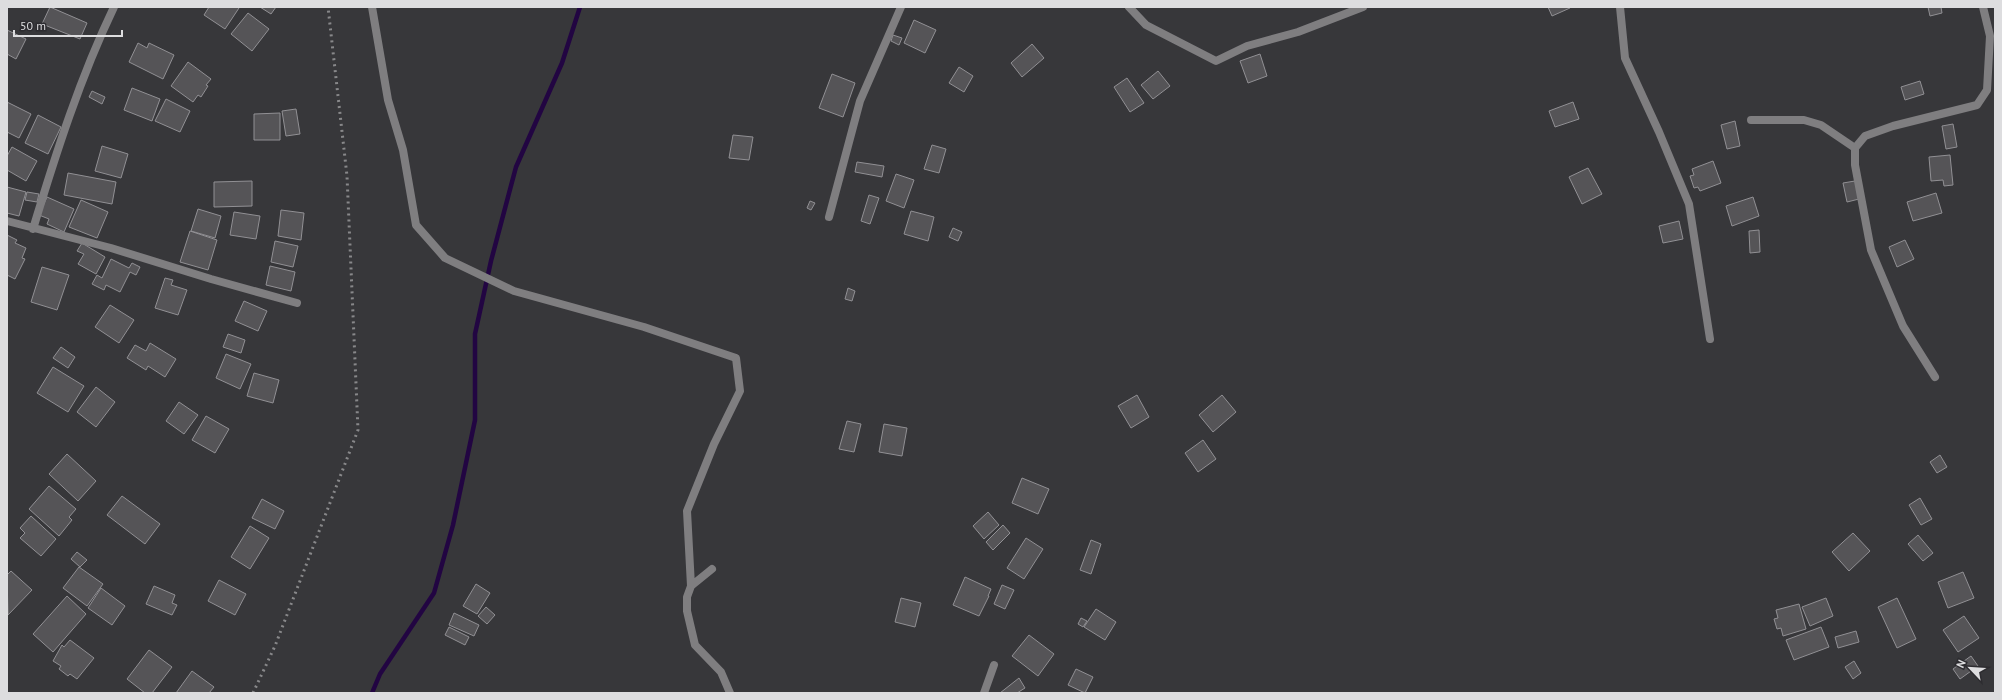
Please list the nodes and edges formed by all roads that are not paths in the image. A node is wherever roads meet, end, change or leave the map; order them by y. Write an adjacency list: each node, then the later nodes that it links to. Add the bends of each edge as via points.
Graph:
1 (114, 7): 12 (street, via 96,45 67,122)
2 (372, 7): 17 (street, via 388,100 402,150 416,225 445,258 514,291 644,327 736,358 740,391 714,444 687,511)
3 (901, 7): 10 (street, via 860,101)
4 (1128, 7): 5 (street, via 1146,25 1216,61 1247,46 1298,32)
5 (1363, 7)
6 (1620, 7): 14 (street, via 1625,58 1689,204)
7 (1983, 7): 9 (street, via 1990,36 1988,82 1987,90 1977,105 1893,126 1865,136)
8 (1751, 120): 9 (street, via 1804,120 1821,125)
9 (1855, 148): 15 (street, via 1855,166 1872,250 1903,326)
10 (829, 217)
11 (7, 221): 12 (street)
12 (33, 229): 13 (street, via 111,248)
13 (298, 303)
14 (1710, 339)
15 (1935, 377)
16 (712, 569): 17 (street)
17 (691, 586): 19 (street, via 687,597 687,611 695,644 721,672)
18 (994, 665): 20 (street)
19 (730, 693)
20 (984, 693)

